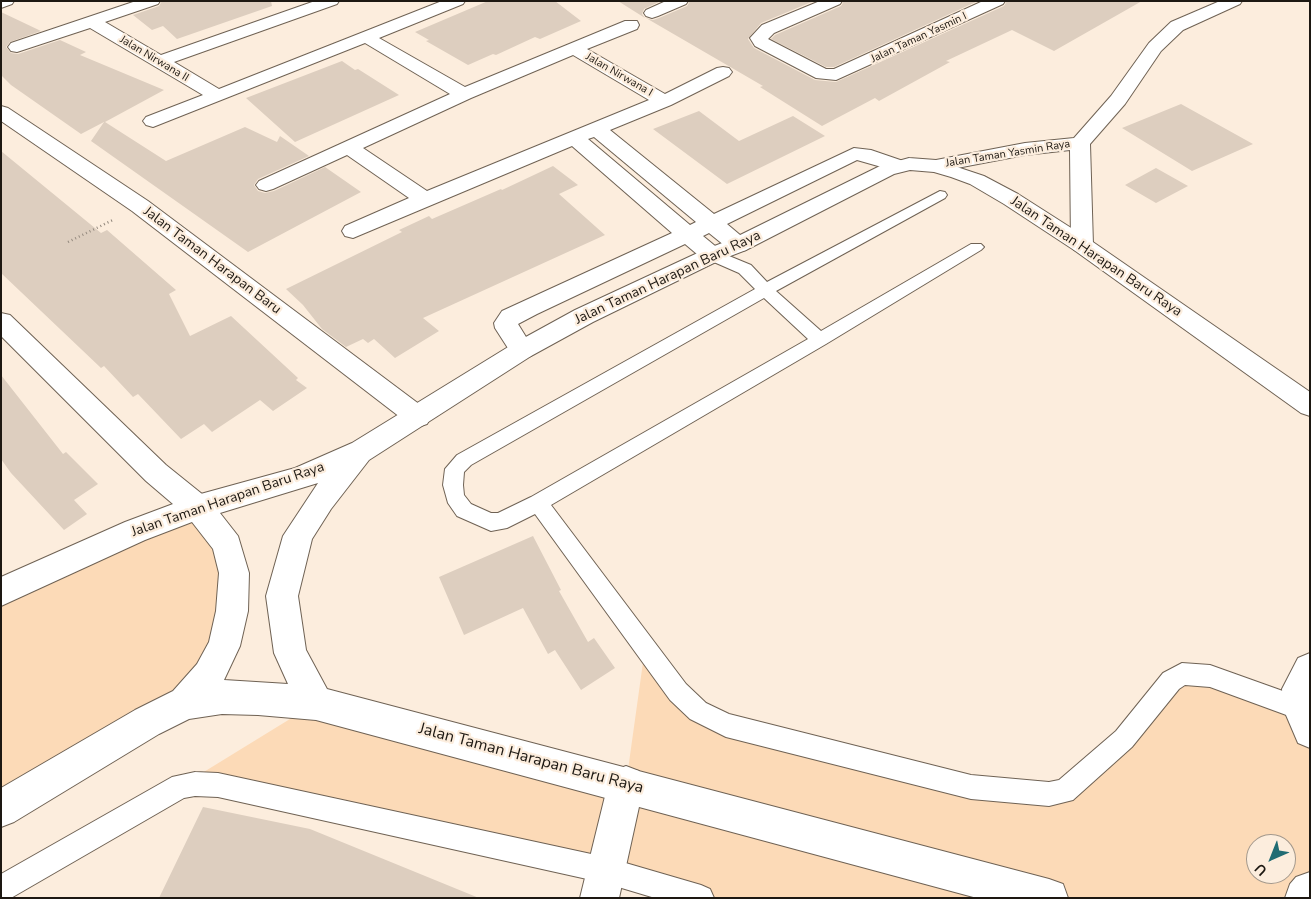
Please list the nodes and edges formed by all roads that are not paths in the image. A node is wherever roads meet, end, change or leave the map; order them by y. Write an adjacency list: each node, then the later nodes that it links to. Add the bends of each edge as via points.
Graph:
1 (6, 1): 9 (street)
2 (152, 1): 11 (street)
3 (331, 1): 16 (street)
4 (457, 1): 13 (street)
5 (834, 1): 6 (street, Jalan Taman Yasmin I, via 768,30 759,38 761,42 822,74 841,74)
6 (997, 1)
7 (1234, 1): 25 (street, Jalan Taman Yasmin Raya, via 1177,26 1155,47 1118,100)
8 (672, 2): 10 (street)
9 (1, 3)
10 (652, 13)
11 (91, 21): 14 (street); 16 (street, Jalan Nirwana II)
12 (631, 25): 15 (street)
13 (366, 37): 18 (street); 19 (street)
14 (17, 47)
15 (574, 49): 18 (street); 20 (street, Jalan Nirwana I)
16 (158, 62): 19 (street, Jalan Nirwana II)
17 (723, 72): 20 (street)
18 (464, 94): 26 (street)
19 (218, 96): 22 (street)
20 (664, 101): 23 (street)
21 (1, 112): 45 (street, Jalan Taman Harapan Baru, via 140,206)
22 (153, 121)
23 (597, 128): 24 (street); 32 (street)
24 (575, 138): 31 (street); 34 (street)
25 (1080, 143): 28 (street, Jalan Taman Yasmin Raya, via 1024,149); 36 (street, Jalan Taman Yasmin Raya)
26 (348, 146): 29 (street); 31 (street)
27 (899, 166): 28 (street, Jalan Taman Harapan Baru Raya); 32 (street, via 864,154 854,154); 35 (street, Jalan Taman Harapan Baru Raya)
28 (936, 166): 36 (street, Jalan Taman Harapan Baru Raya, via 976,180)
29 (266, 185)
30 (940, 195): 40 (lane)
31 (425, 199): 33 (street)
32 (712, 223): 34 (street); 35 (street)
33 (353, 231)
34 (686, 234): 38 (street); 43 (street, via 511,317 507,320 507,328)
35 (738, 245): 38 (street, Jalan Taman Harapan Baru Raya); 39 (lane)
36 (1082, 245): 44 (street, Jalan Taman Harapan Baru Raya)
37 (976, 247): 42 (lane)
38 (712, 256): 39 (lane); 43 (street, Jalan Taman Harapan Baru Raya, via 584,316)
39 (745, 269): 40 (lane)
40 (765, 290): 42 (lane); 47 (lane, via 464,460 455,469 455,497 464,510 478,517 500,522)
41 (1, 321): 48 (street, via 156,473)
42 (820, 340): 47 (lane)
43 (522, 350): 45 (street, Jalan Taman Harapan Baru Raya)
44 (1310, 406)
45 (418, 417): 46 (street, Jalan Taman Harapan Baru Raya)
46 (362, 451): 48 (street, Jalan Taman Harapan Baru Raya, via 300,478); 52 (street, via 320,500 298,536 282,596 290,654)
47 (538, 503): 53 (lane, via 678,692 698,710 726,725 971,787 1050,794 1064,791 1075,783 1124,738 1171,681 1182,674 1210,676)
48 (197, 508): 49 (street, Jalan Taman Harapan Baru Raya, via 135,531); 51 (street, via 227,545 234,573 232,611 224,646 209,675)
49 (1, 592)
50 (1310, 669): 53 (street, via 1299,689)
51 (185, 703): 52 (street, Jalan Taman Harapan Baru Raya, via 222,697); 55 (street, Jalan Taman Harapan Baru Raya, via 147,722)
52 (316, 703): 54 (street, Jalan Taman Harapan Baru Raya)
53 (1305, 720)
54 (626, 784): 56 (street); 59 (street, Jalan Taman Harapan Baru Raya)
55 (1, 809)
56 (602, 884): 57 (lane, via 218,785 195,784 169,793); 60 (lane)
57 (1, 889)
58 (1310, 891): 61 (street)
59 (1036, 896)
60 (701, 898)
61 (1304, 898)

